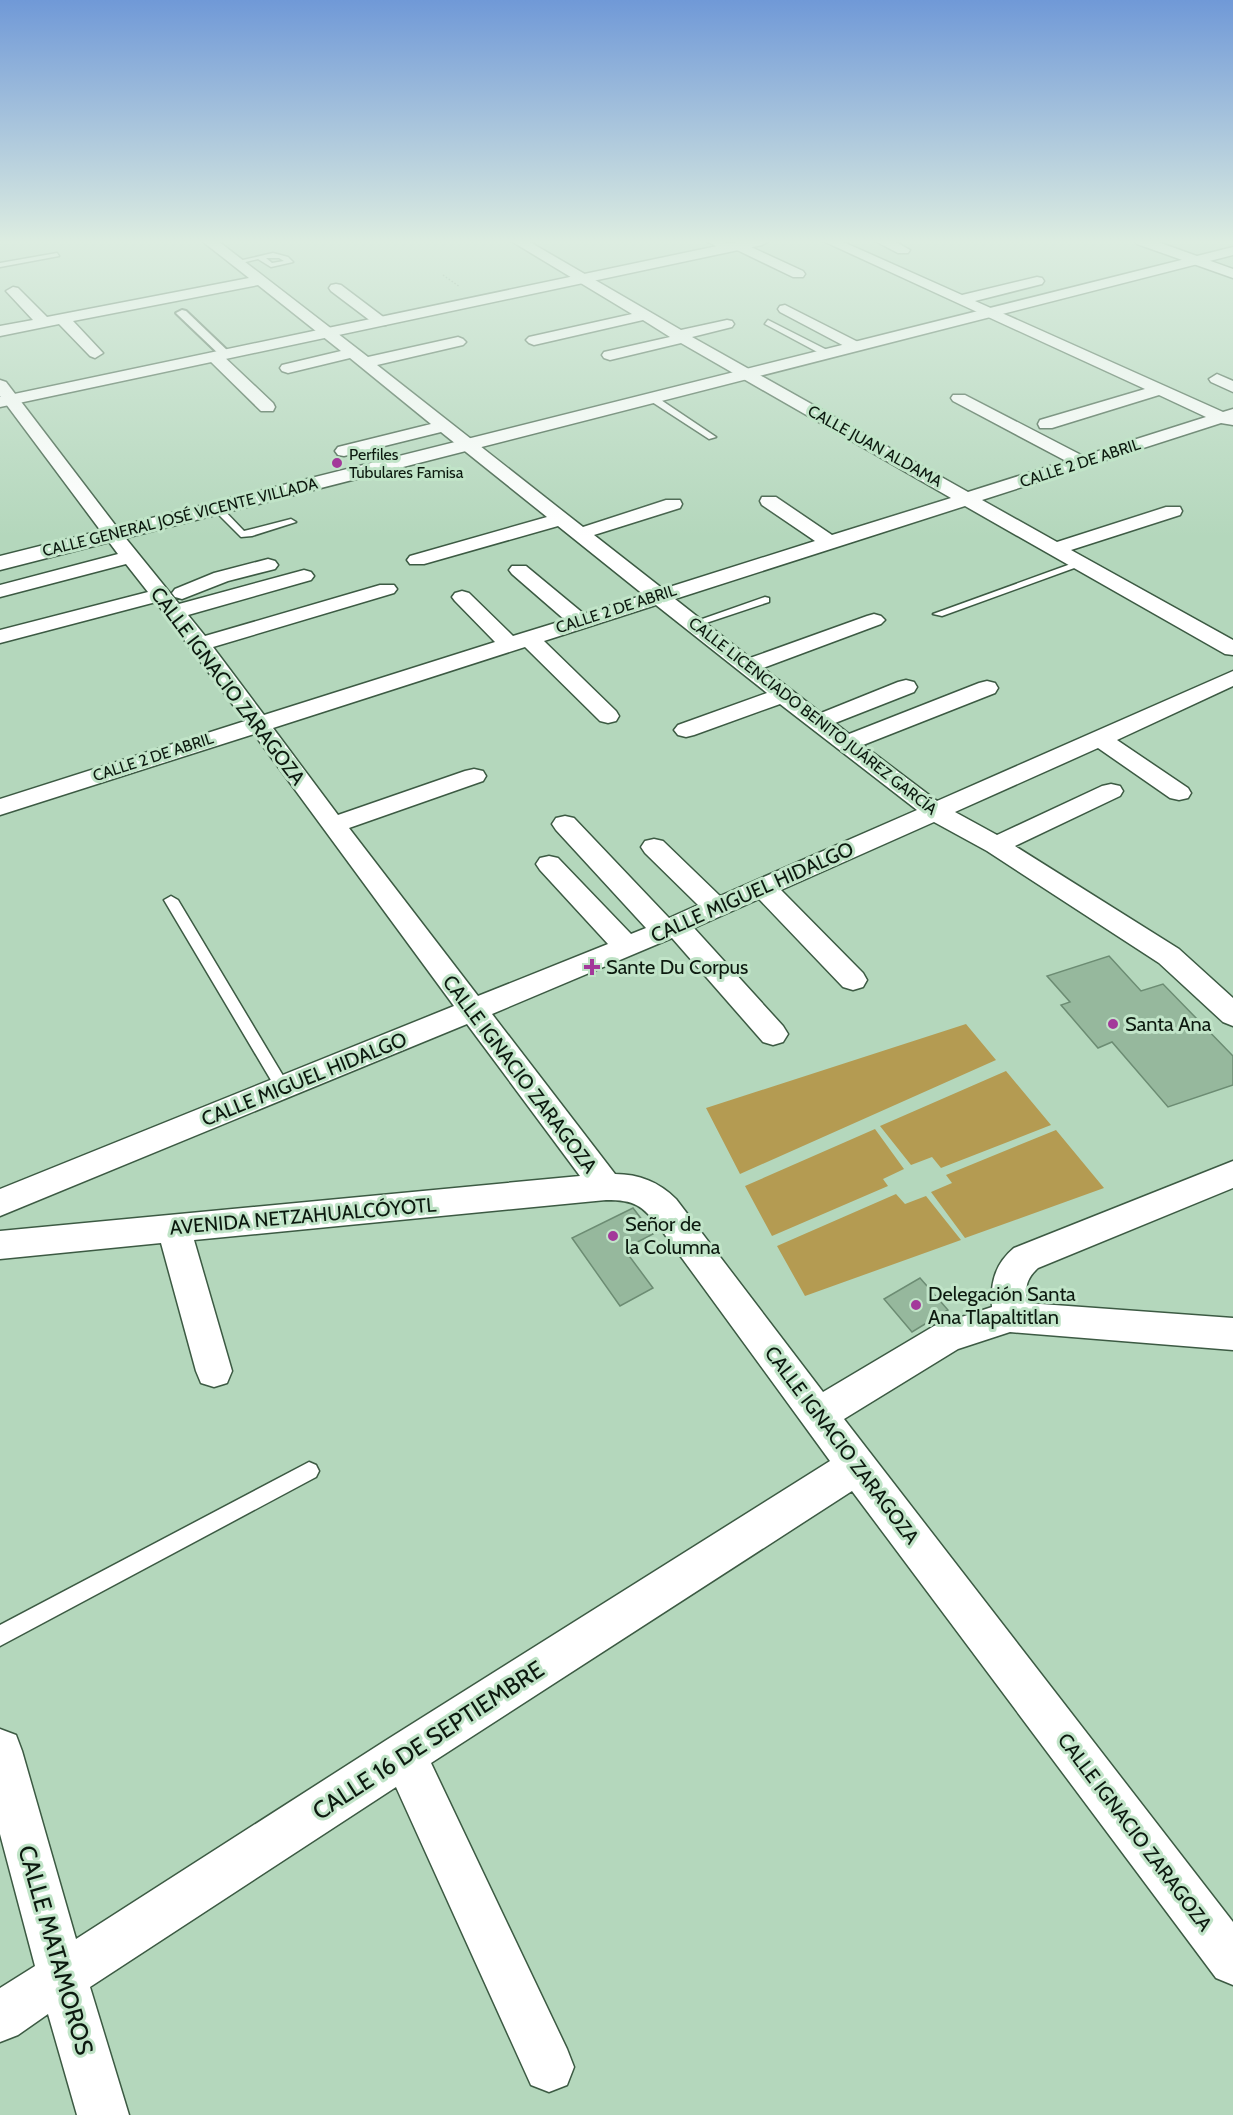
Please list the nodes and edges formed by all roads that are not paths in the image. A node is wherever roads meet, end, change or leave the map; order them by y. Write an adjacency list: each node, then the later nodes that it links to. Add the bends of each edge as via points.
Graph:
1 (82, 340): 14 (street)
2 (206, 340): 16 (street)
3 (295, 340): 16 (main road)
4 (335, 340): 18 (street, CALLE LICENCIADO BENITO JUÁREZ GARCÍA)
5 (668, 340): 15 (street)
6 (688, 340): 20 (street, CALLE JUAN ALDAMA)
7 (801, 340): 13 (lane)
8 (843, 340): 12 (street)
9 (880, 340): 12 (main road, CALLE GENERAL JOSÉ VICENTE VILLADA)
10 (1050, 340): 23 (street)
11 (459, 342): 18 (street)
12 (855, 346): 13 (main road, CALLE GENERAL JOSÉ VICENTE VILLADA)
13 (826, 353): 20 (main road, CALLE GENERAL JOSÉ VICENTE VILLADA)
14 (95, 354)
15 (610, 355)
16 (221, 356): 24 (main road); 27 (street)
17 (431, 356): 18 (street)
18 (363, 362): 19 (street); 30 (street, CALLE LICENCIADO BENITO JUÁREZ GARCÍA)
19 (288, 368)
20 (745, 374): 25 (main road, CALLE GENERAL JOSÉ VICENTE VILLADA); 35 (street, CALLE JUAN ALDAMA)
21 (1217, 379): 22 (street)
22 (1233, 387)
23 (1160, 390): 28 (street); 29 (street)
24 (4, 396): 42 (street, CALLE IGNACIO ZARAGOZA)
25 (652, 398): 31 (lane); 32 (main road, CALLE GENERAL JOSÉ VICENTE VILLADA)
26 (959, 398): 34 (street)
27 (267, 407)
28 (1229, 418): 34 (street, CALLE 2 DE ABRIL)
29 (1046, 424)
30 (443, 426): 32 (street, CALLE LICENCIADO BENITO JUÁREZ GARCÍA); 33 (street)
31 (712, 437)
32 (467, 446): 38 (main road, CALLE GENERAL JOSÉ VICENTE VILLADA); 40 (street, CALLE LICENCIADO BENITO JUÁREZ GARCÍA)
33 (344, 451)
34 (1082, 462): 35 (street, CALLE 2 DE ABRIL)
35 (968, 498): 44 (street, CALLE 2 DE ABRIL); 45 (street, CALLE JUAN ALDAMA)
36 (769, 501): 44 (street)
37 (673, 504): 43 (street)
38 (217, 508): 41 (lane, via 241,534); 42 (main road, CALLE GENERAL JOSÉ VICENTE VILLADA)
39 (1173, 511): 45 (street)
40 (560, 519): 43 (street, CALLE LICENCIADO BENITO JUÁREZ GARCÍA); 48 (street)
41 (291, 522)
42 (112, 534): 46 (street, CALLE IGNACIO ZARAGOZA); 49 (main road, CALLE GENERAL JOSÉ VICENTE VILLADA)
43 (579, 534): 55 (street, CALLE LICENCIADO BENITO JUÁREZ GARCÍA)
44 (829, 542): 55 (street, CALLE 2 DE ABRIL)
45 (1056, 548): 50 (street, CALLE JUAN ALDAMA)
46 (130, 557): 54 (street); 57 (street, CALLE IGNACIO ZARAGOZA)
47 (285, 560): 57 (street)
48 (417, 560)
49 (0, 563)
50 (1083, 563): 59 (lane); 66 (street, CALLE JUAN ALDAMA)
51 (519, 570): 61 (street)
52 (304, 576): 57 (street)
53 (387, 589): 65 (street)
54 (0, 591)
55 (658, 596): 61 (street, CALLE 2 DE ABRIL); 62 (street, CALLE LICENCIADO BENITO JUÁREZ GARCÍA)
56 (462, 597): 64 (street)
57 (163, 598): 63 (street); 65 (street, CALLE IGNACIO ZARAGOZA)
58 (765, 600): 62 (lane)
59 (938, 614)
60 (874, 620): 67 (street)
61 (579, 621): 64 (street, CALLE 2 DE ABRIL)
62 (693, 624): 67 (street, CALLE LICENCIADO BENITO JUÁREZ GARCÍA)
63 (0, 637)
64 (518, 640): 72 (street); 74 (street, CALLE 2 DE ABRIL)
65 (200, 644): 74 (street, CALLE IGNACIO ZARAGOZA)
66 (1233, 649)
67 (747, 667): 71 (street, CALLE LICENCIADO BENITO JUÁREZ GARCÍA)
68 (1233, 678): 76 (street, CALLE MIGUEL HIDALGO)
69 (906, 687): 73 (street)
70 (987, 688): 77 (street)
71 (783, 695): 73 (street, CALLE LICENCIADO BENITO JUÁREZ GARCÍA); 75 (street)
72 (609, 716)
73 (818, 722): 77 (street, CALLE LICENCIADO BENITO JUÁREZ GARCÍA)
74 (257, 723): 81 (street, CALLE 2 DE ABRIL); 84 (street, CALLE IGNACIO ZARAGOZA)
75 (686, 730)
76 (1100, 739): 80 (street); 82 (street, CALLE MIGUEL HIDALGO)
77 (846, 744): 82 (street, CALLE LICENCIADO BENITO JUÁREZ GARCÍA)
78 (474, 776): 84 (street)
79 (1112, 791): 85 (street)
80 (1179, 793)
81 (0, 807)
82 (935, 812): 85 (street, CALLE LICENCIADO BENITO JUÁREZ GARCÍA); 88 (street, CALLE MIGUEL HIDALGO)
83 (565, 824): 91 (street)
84 (333, 825): 94 (street, CALLE IGNACIO ZARAGOZA)
85 (996, 845): 95 (street, CALLE LICENCIADO BENITO JUÁREZ GARCÍA, via 1169,956)
86 (654, 847): 90 (street)
87 (549, 864): 92 (street)
88 (764, 888): 90 (street, CALLE MIGUEL HIDALGO); 93 (street)
89 (171, 900): 97 (lane)
90 (717, 908): 91 (street, CALLE MIGUEL HIDALGO)
91 (670, 928): 92 (street, CALLE MIGUEL HIDALGO); 96 (street)
92 (627, 947): 94 (street, CALLE MIGUEL HIDALGO)
93 (854, 980)
94 (473, 1011): 97 (street, CALLE MIGUEL HIDALGO); 99 (street, CALLE IGNACIO ZARAGOZA)
95 (1233, 1015)
96 (773, 1034)
97 (282, 1088): 100 (street, CALLE MIGUEL HIDALGO)
98 (1233, 1173): 103 (street, via 1026,1258 1013,1268 1008,1279)
99 (606, 1187): 101 (street, AVENIDA NETZAHUALCÓYOTL); 106 (street, CALLE IGNACIO ZARAGOZA, via 638,1189 662,1204)
100 (0, 1203)
101 (174, 1228): 102 (street, AVENIDA NETZAHUALCÓYOTL); 105 (street)
102 (0, 1245)
103 (1010, 1317): 104 (street); 106 (street, via 947,1337)
104 (1233, 1334)
105 (214, 1371)
106 (818, 1415): 107 (street, CALLE IGNACIO ZARAGOZA)
107 (857, 1466): 111 (street, CALLE 16 DE SEPTIEMBRE); 112 (street, CALLE IGNACIO ZARAGOZA)
108 (309, 1471): 109 (lane)
109 (0, 1636)
110 (0, 1751): 113 (street, CALLE MATAMOROS)
111 (404, 1755): 113 (street, CALLE 16 DE SEPTIEMBRE); 115 (street)
112 (1233, 1960)
113 (62, 1976): 114 (street, CALLE 16 DE SEPTIEMBRE); 116 (street, CALLE MATAMOROS)
114 (0, 2017)
115 (549, 2067)
116 (103, 2115)

